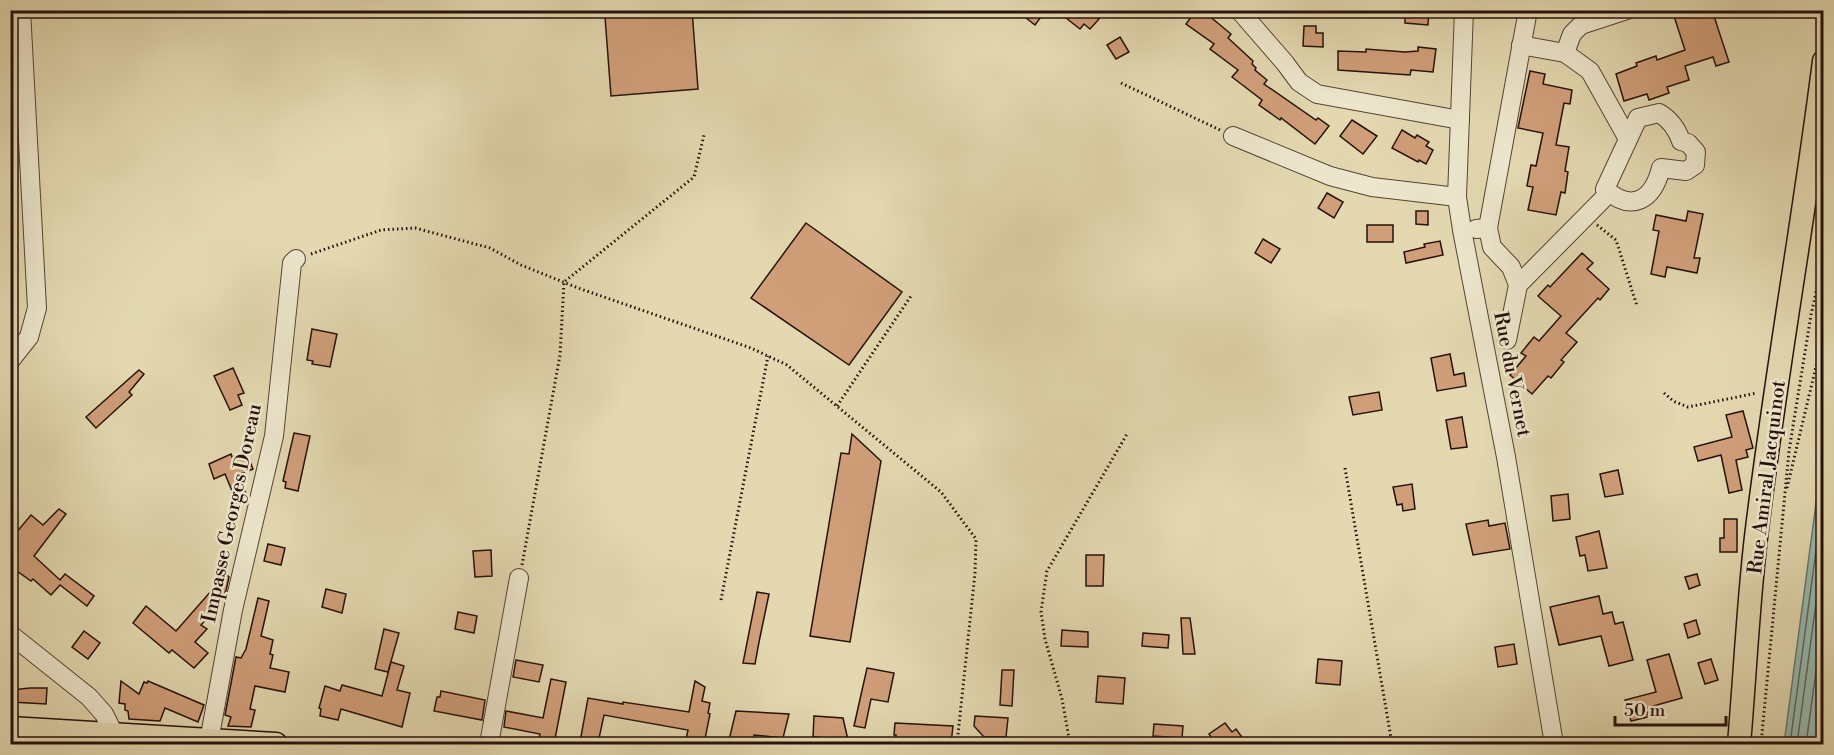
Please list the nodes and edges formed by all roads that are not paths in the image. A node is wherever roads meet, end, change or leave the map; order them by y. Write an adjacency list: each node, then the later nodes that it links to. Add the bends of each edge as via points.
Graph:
1 (21, 10): 22 (street, via 37,308 29,337)
2 (1239, 10): 10 (street, via 1299,82 1317,94)
3 (1464, 10): 10 (street, Rue du Vernet)
4 (1528, 10): 7 (street)
5 (1627, 10): 6 (street)
6 (1601, 14): 8 (street, via 1572,34)
7 (1521, 45): 8 (street); 17 (street)
8 (1565, 53): 13 (street, via 1590,71)
9 (1823, 63): 16 (main road)
10 (1460, 120): 15 (street, Rue du Vernet)
11 (1824, 124): 16 (main road)
12 (1233, 136): 15 (street, via 1330,176 1372,187)
13 (1628, 139): 14 (street, via 1605,189); 14 (street, via 1638,118 1659,113 1667,118 1681,141 1696,152 1695,165 1686,171 1661,168 1652,189 1641,201 1622,201)
14 (1609, 192): 20 (street)
15 (1457, 197): 18 (street, Rue du Vernet)
16 (1804, 210): 31 (main road, Rue Amiral Jacquinot, via 1756,539)
17 (1488, 228): 18 (street); 20 (street, via 1492,247 1511,267)
18 (1462, 230): 30 (street, Rue du Vernet, via 1506,458)
19 (297, 259): 27 (street, Impasse Georges Doreau, via 292,262 274,436 233,610)
20 (1518, 285): 21 (street)
21 (1507, 340)
22 (10, 361)
23 (519, 578): 29 (street)
24 (10, 634): 26 (street, via 88,697 104,714)
25 (10, 728): 26 (main road)
26 (114, 734): 27 (main road)
27 (209, 741): 28 (main road)
28 (276, 744)
29 (489, 744)
30 (1554, 744)
31 (1739, 744)

